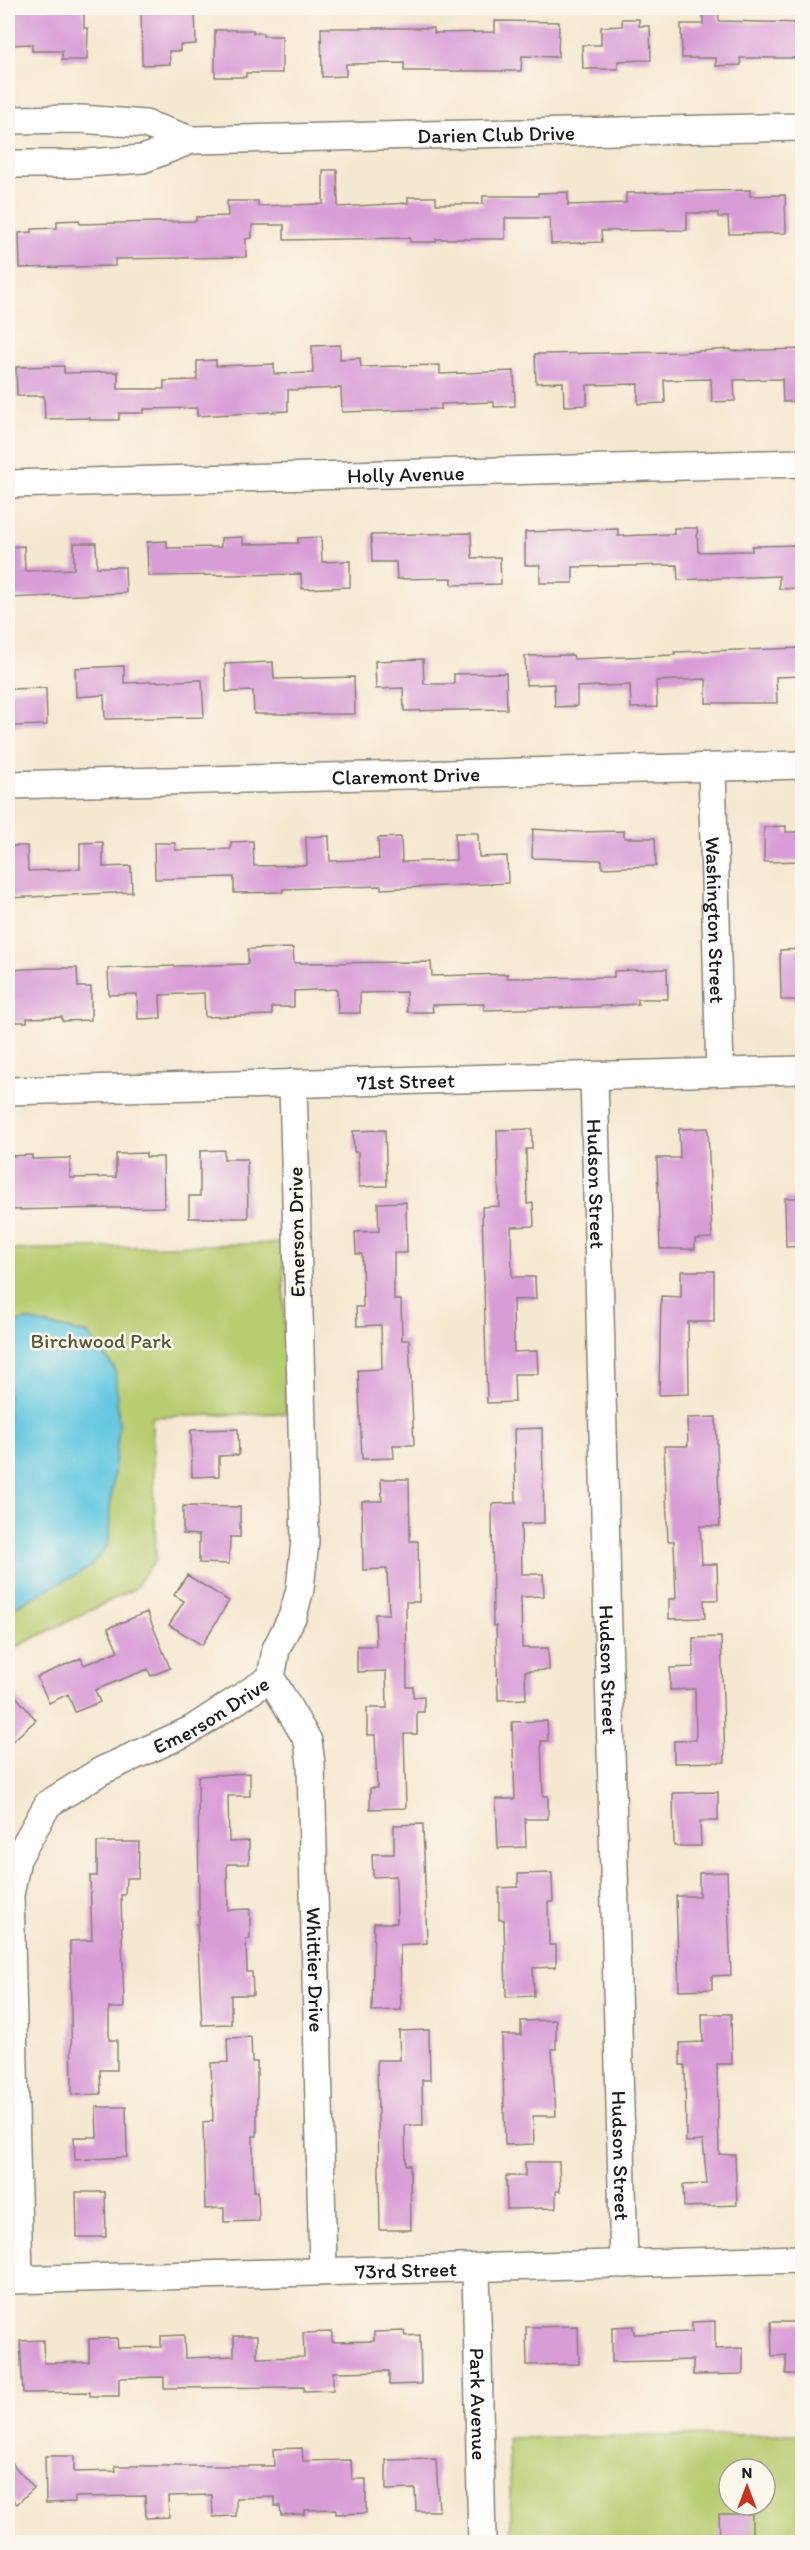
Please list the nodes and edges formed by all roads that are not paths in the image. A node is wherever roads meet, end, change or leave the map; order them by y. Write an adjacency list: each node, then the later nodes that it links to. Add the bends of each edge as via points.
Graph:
1 (8, 120): 3 (street, Darien Club Drive, via 81,119 145,124)
2 (802, 127): 3 (street, Darien Club Drive)
3 (191, 140): 4 (street, Darien Club Drive, via 143,159)
4 (8, 164)
5 (802, 463): 6 (street, Holly Avenue)
6 (8, 484)
7 (802, 765): 8 (street, Claremont Drive)
8 (712, 768): 9 (street, Claremont Drive); 11 (street, Washington Street)
9 (8, 785)
10 (802, 1070): 11 (street, 71st Street)
11 (720, 1072): 12 (street, 71st Street)
12 (594, 1076): 13 (street, 71st Street); 17 (street, Hudson Street)
13 (293, 1083): 14 (street, 71st Street); 15 (street, Emerson Drive, via 304,1541 300,1589 293,1615 276,1649)
14 (8, 1091)
15 (271, 1678): 19 (street, Whittier Drive, via 308,1741 311,1764); 20 (street, Emerson Drive, via 191,1730 101,1771 48,1804 17,1859 10,1895)
16 (802, 2259): 17 (street, 73rd Street)
17 (624, 2264): 18 (street, 73rd Street)
18 (476, 2268): 19 (street, 73rd Street); 21 (street, Park Avenue)
19 (323, 2270): 20 (street, 73rd Street)
20 (13, 2279)
21 (482, 2542)

